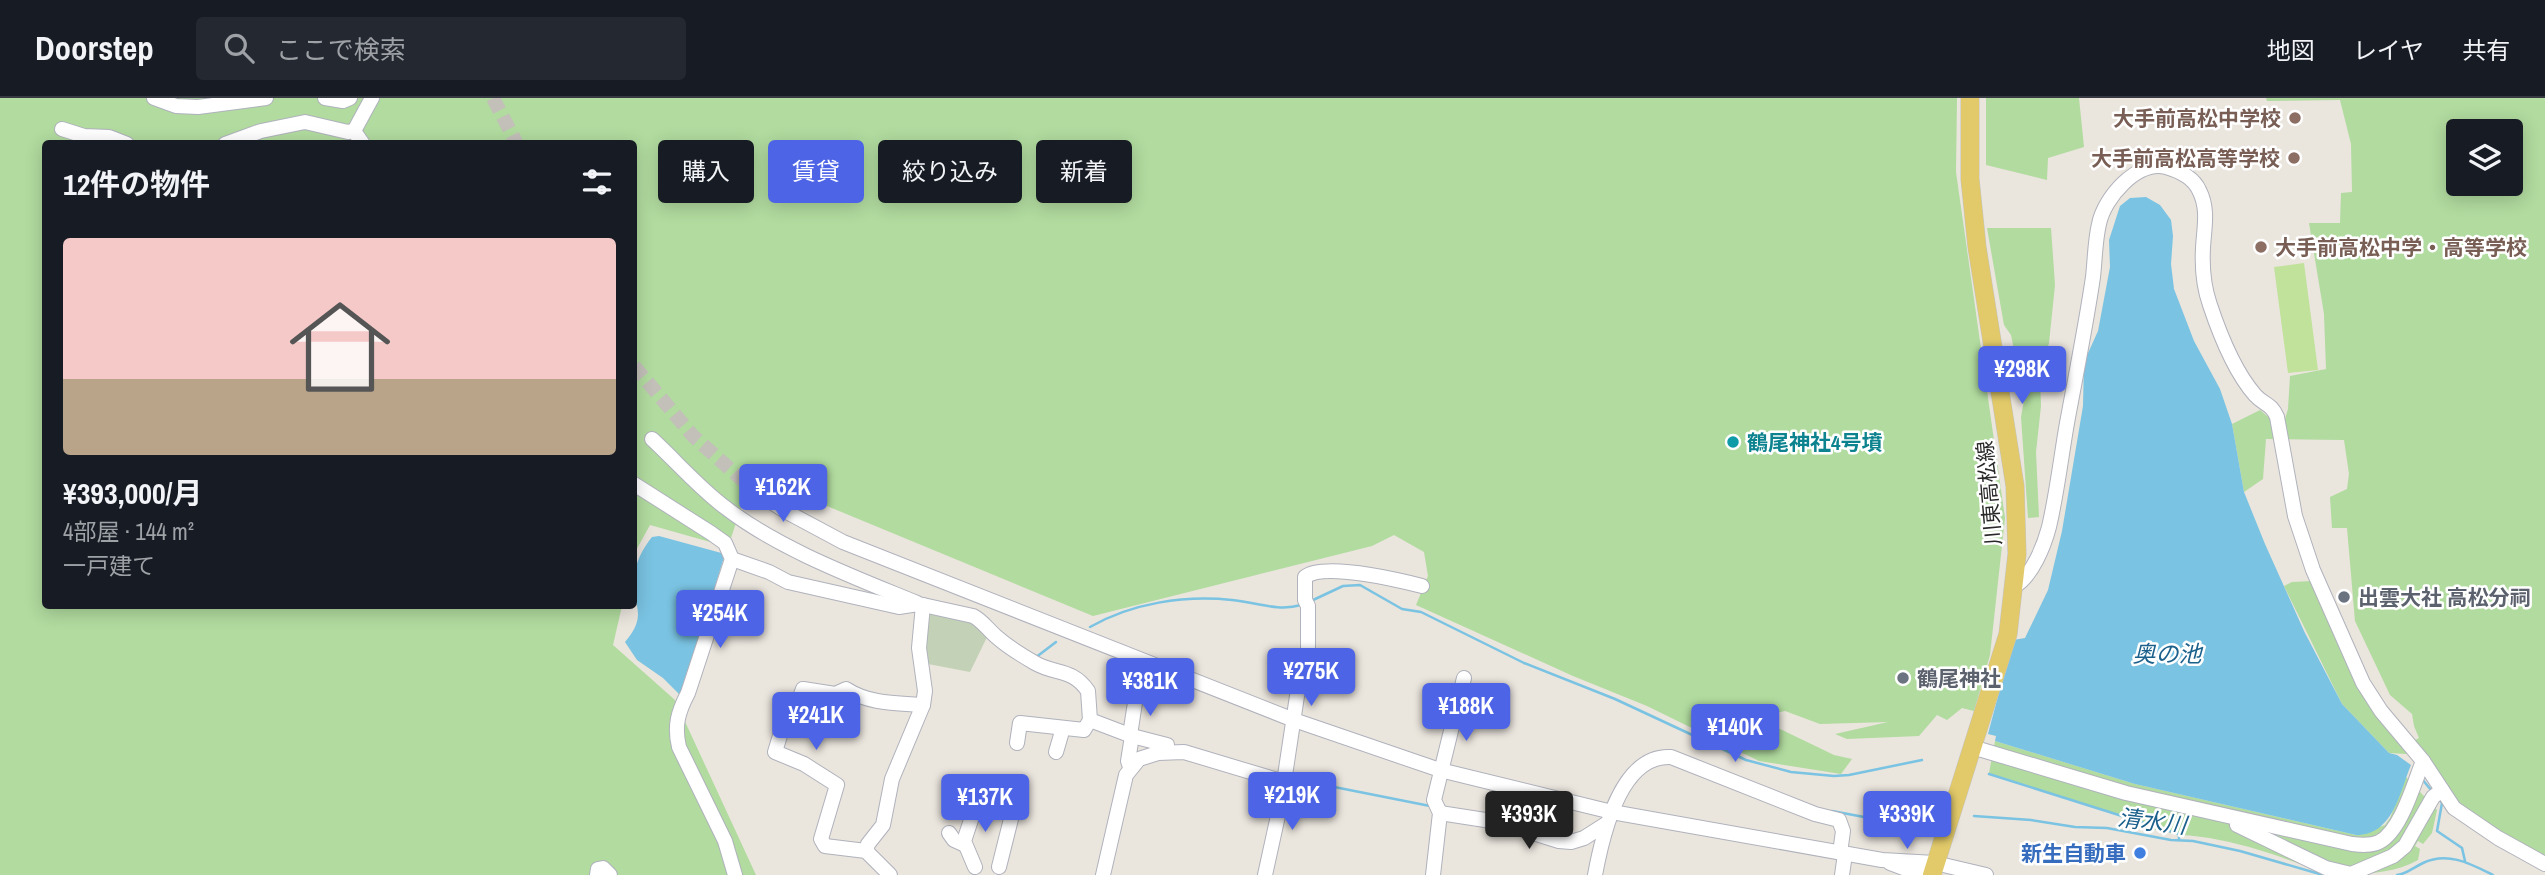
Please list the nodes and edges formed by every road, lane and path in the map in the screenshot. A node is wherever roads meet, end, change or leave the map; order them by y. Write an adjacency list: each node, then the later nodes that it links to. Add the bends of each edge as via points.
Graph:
1 (154, 98): 2 (street, via 198,107)
2 (266, 98)
3 (325, 98): 4 (street)
4 (350, 98)
5 (372, 98): 8 (street)
6 (1970, 98): 17 (main road, 川東高松線, via 1970,179 1977,247 2015,486)
7 (62, 129): 9 (street)
8 (354, 131): 10 (street, via 305,122); 11 (street)
9 (117, 140)
10 (236, 140)
11 (360, 140)
12 (652, 439): 18 (street, via 719,503 772,538)
13 (637, 486): 15 (street, via 725,543)
14 (757, 493): 23 (street, via 843,542)
15 (732, 559): 18 (street, via 788,582 899,607); 50 (street, via 675,731 725,841)
16 (1422, 586): 23 (street, via 1377,574 1315,572 1305,577 1308,665)
17 (2015, 586): 27 (main road, 川東高松線, via 2008,634); 30 (street, via 2030,569 2048,529 2102,214 2138,172 2162,166 2179,171 2199,189 2204,204 2204,276 2222,336 2256,396 2272,407 2277,417 2295,516 2314,570 2363,683)
18 (921, 605): 21 (street); 22 (street, via 973,616 1038,665 1069,673 1088,691)
19 (1464, 678): 32 (street)
20 (1136, 696): 25 (street)
21 (923, 705): 42 (street, via 892,779 883,825); 42 (street, via 860,698 846,689 835,694 803,689 790,724 782,729 775,752 836,785 821,839 825,846)
22 (1090, 720): 24 (street, via 1084,730); 25 (street)
23 (1294, 720): 32 (street); 33 (street)
24 (1063, 728): 26 (street, via 1020,723); 29 (street)
25 (1131, 736): 28 (street); 31 (street)
26 (1017, 743)
27 (1972, 747): 38 (street); 47 (main road, 川東高松線)
28 (1167, 749): 31 (street); 33 (street)
29 (1056, 752)
30 (2423, 761): 34 (street); 38 (street, via 2394,829 2377,844 2352,844)
31 (1129, 764): 52 (street)
32 (1440, 770): 37 (street); 39 (street)
33 (1284, 777): 53 (street)
34 (2438, 793): 38 (street, via 2405,846 2351,874 2326,868); 44 (street, via 2467,818)
35 (977, 802): 41 (street)
36 (1015, 803): 46 (street)
37 (1438, 808): 39 (street, via 1559,841 1584,838); 54 (street)
38 (2217, 815)
39 (1609, 818): 43 (street); 43 (street, via 1636,772 1649,761 1671,757 1839,820); 55 (street)
40 (949, 833): 41 (street)
41 (965, 845): 45 (street)
42 (866, 852): 51 (street)
43 (1842, 853): 47 (street); 56 (street)
44 (2545, 864)
45 (975, 867)
46 (999, 867)
47 (1930, 871): 57 (street)
48 (597, 875): 49 (street, via 603,868)
49 (610, 875)
50 (735, 875)
51 (890, 875)
52 (1103, 875)
53 (1265, 875)
54 (1433, 875)
55 (1595, 875)
56 (1842, 875)
57 (1986, 875)

